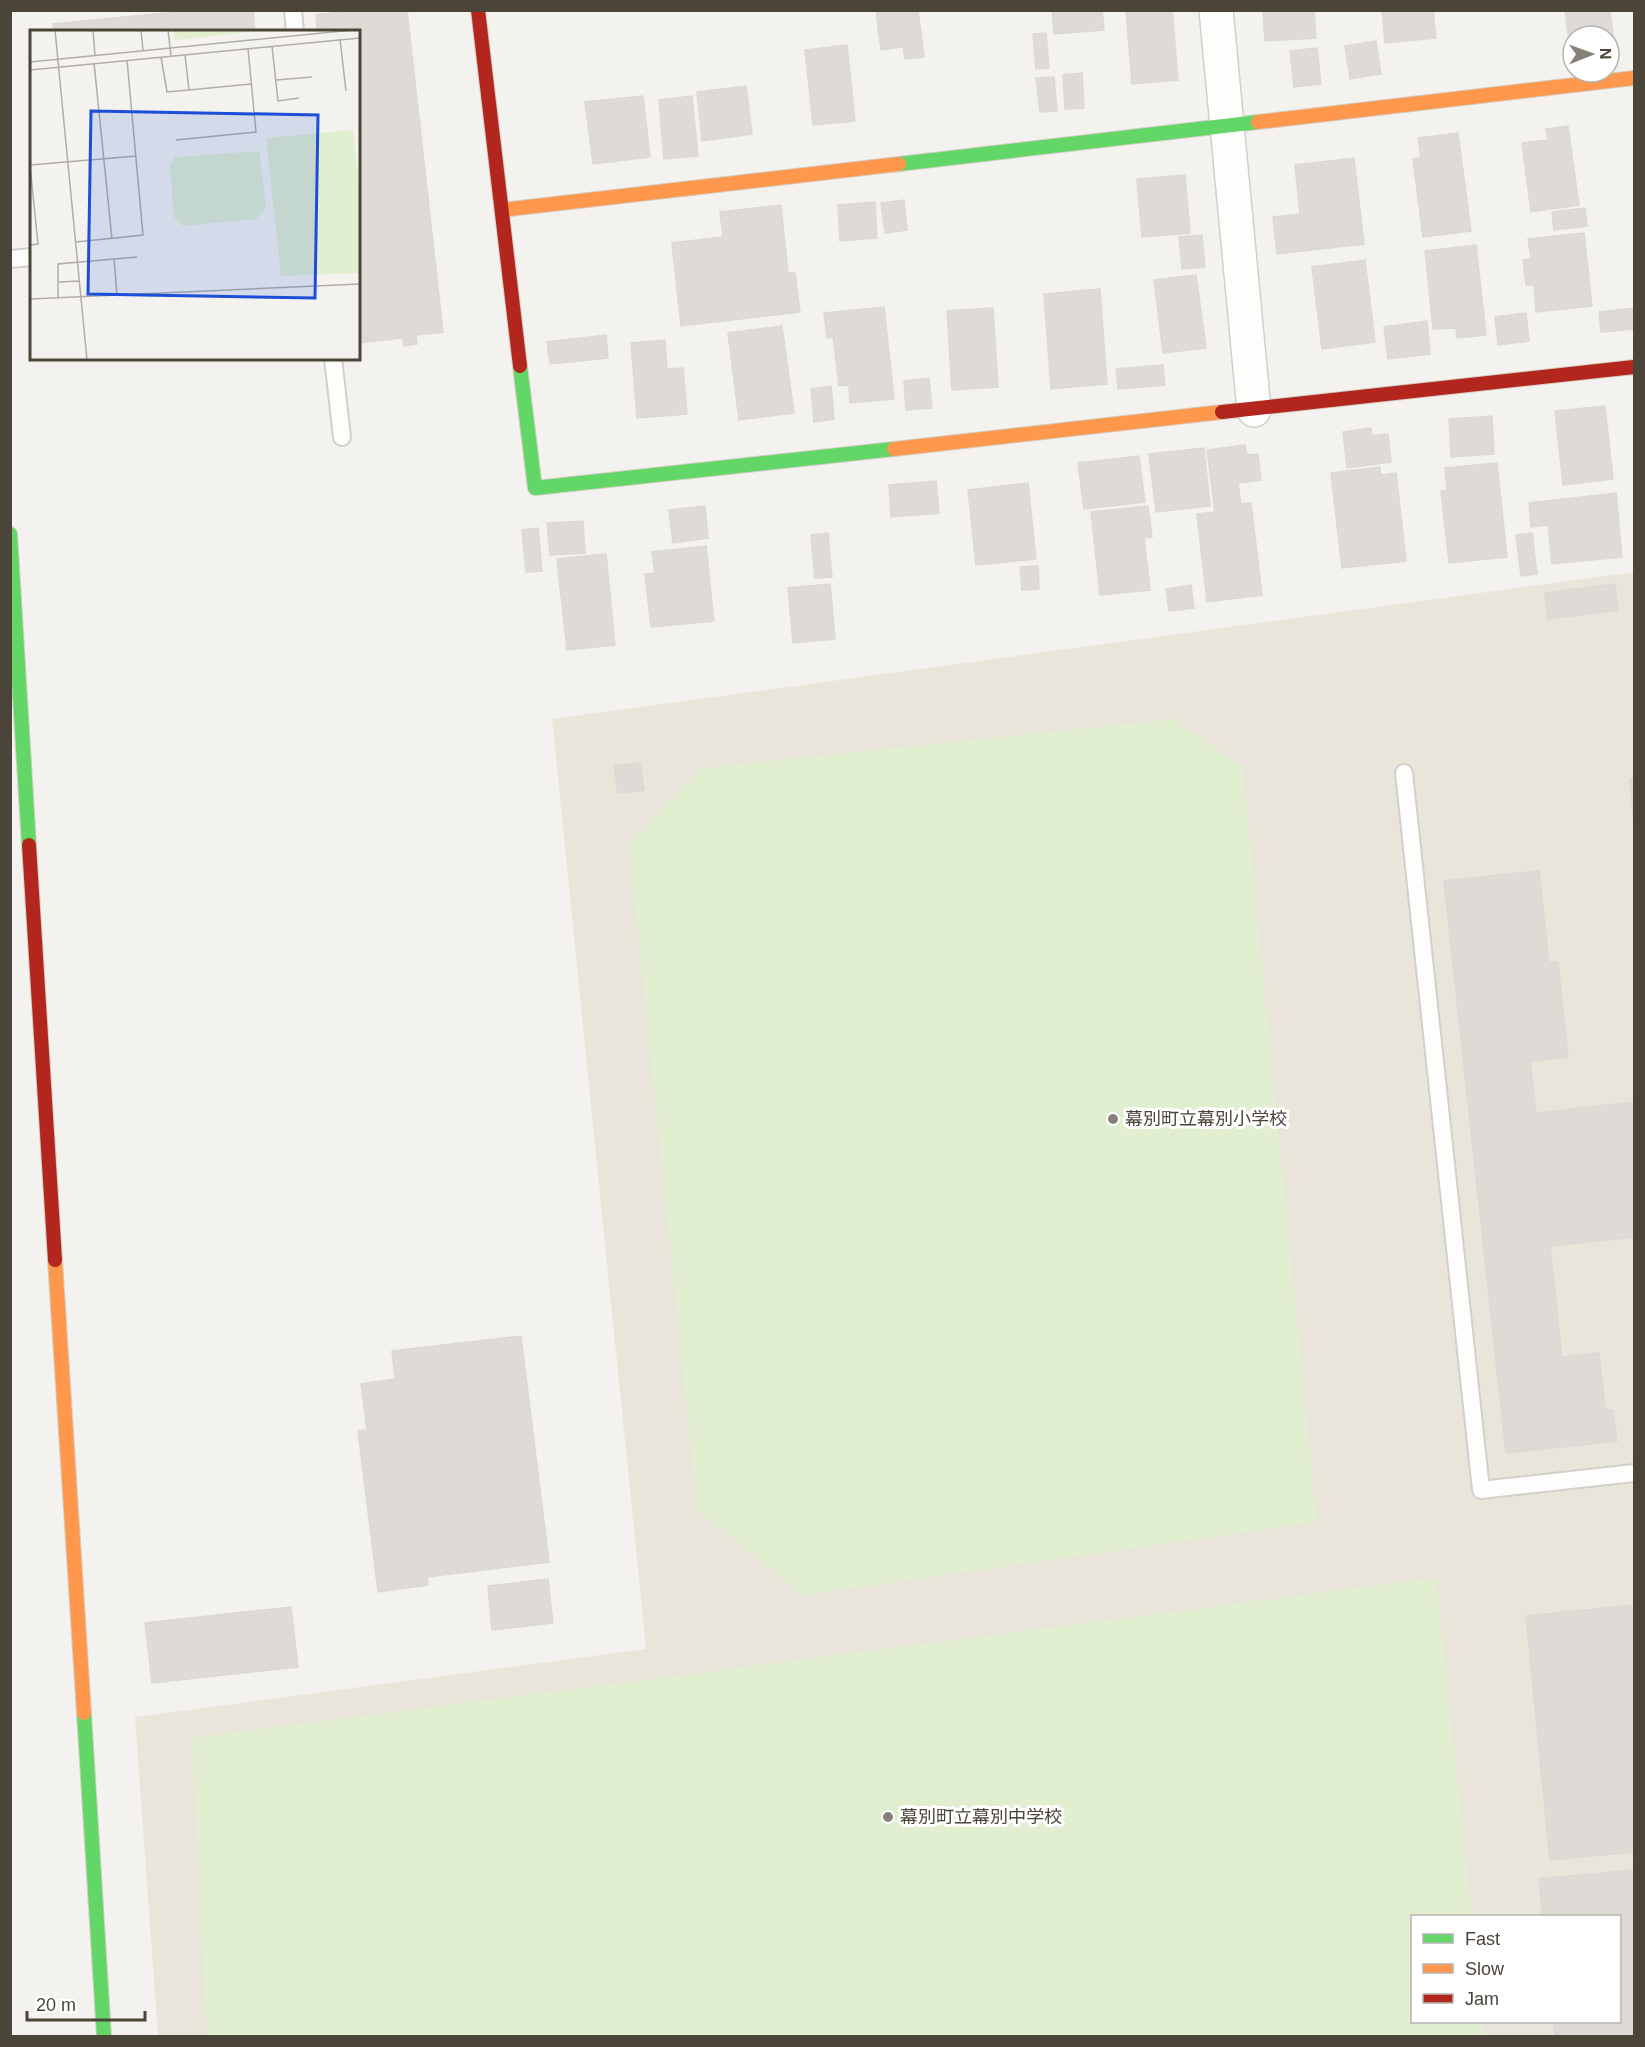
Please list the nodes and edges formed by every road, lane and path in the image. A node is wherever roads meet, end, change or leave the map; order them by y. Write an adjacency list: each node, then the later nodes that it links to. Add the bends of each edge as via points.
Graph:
1 (293, 10): 4 (lane)
2 (478, 10): 7 (street)
3 (1216, 10): 6 (street)
4 (295, 30)
5 (1635, 78): 6 (street)
6 (1226, 128): 7 (street); 12 (street)
7 (502, 210): 12 (street, via 535,488)
8 (30, 257): 9 (lane)
9 (10, 259)
10 (333, 360): 13 (lane)
11 (1635, 367): 12 (street)
12 (1254, 410)
13 (342, 436)
14 (10, 534): 17 (street)
15 (1404, 773): 16 (lane, via 1481,1490)
16 (1635, 1473)
17 (104, 2037)

